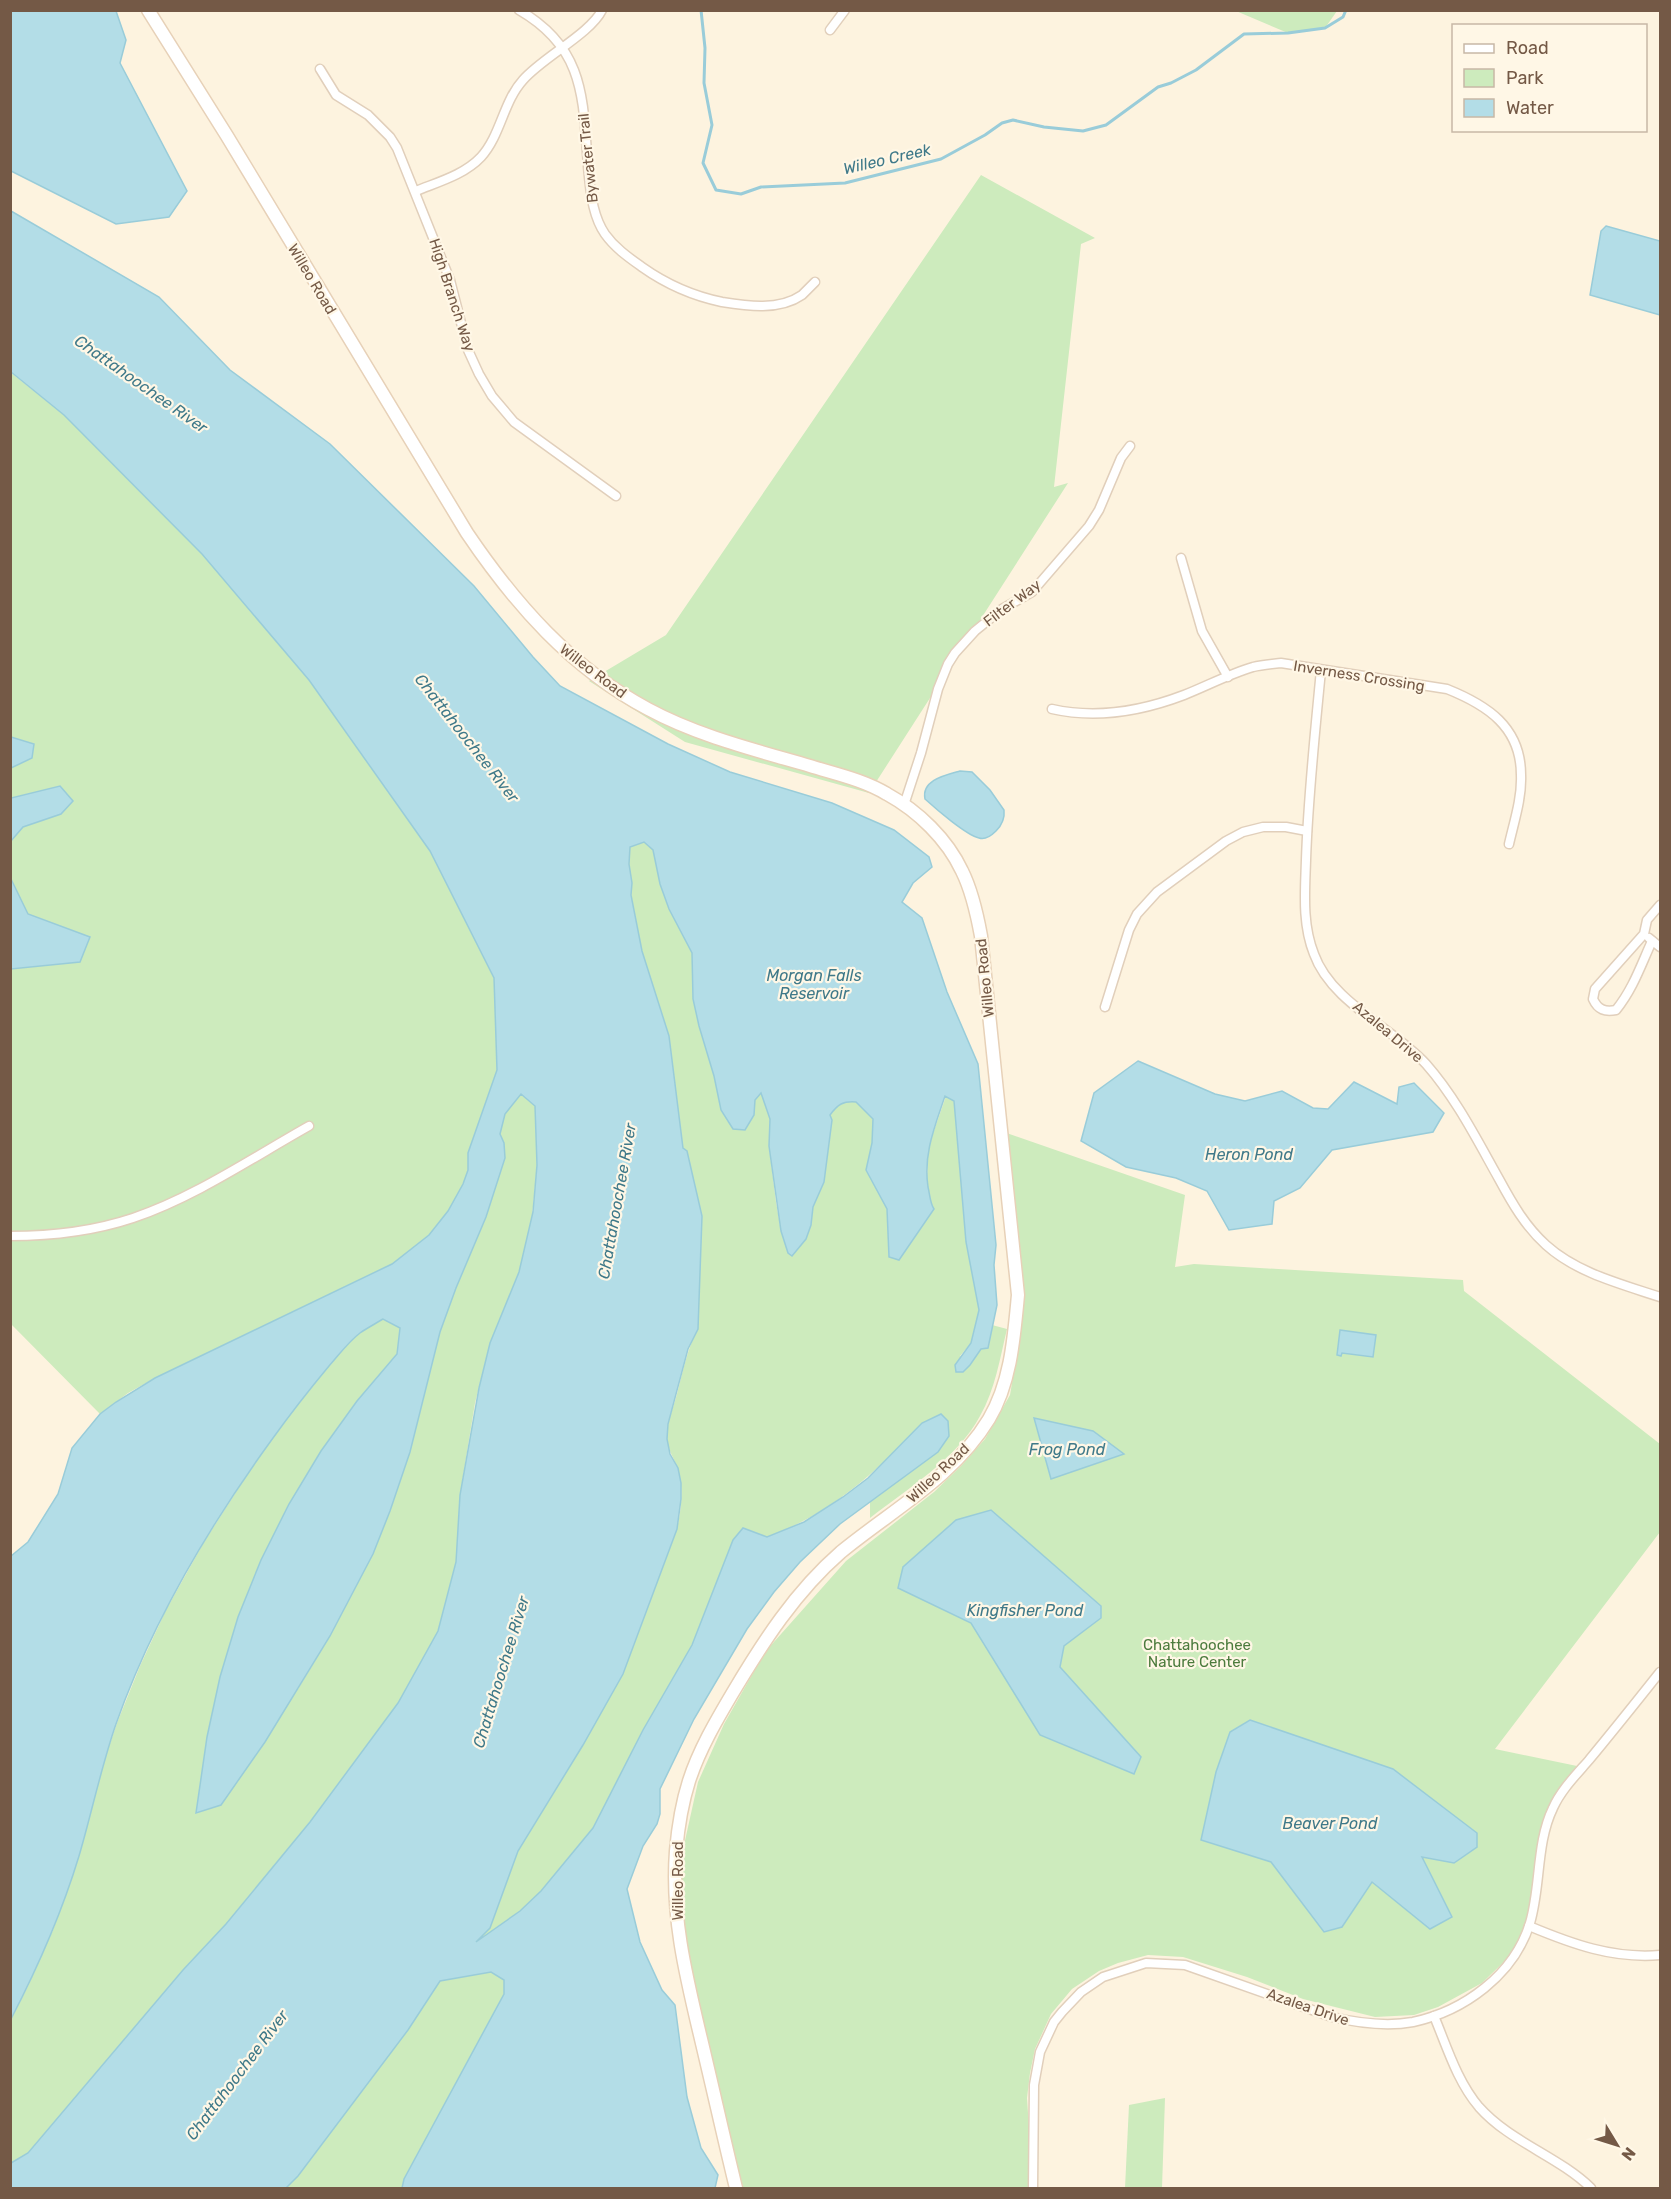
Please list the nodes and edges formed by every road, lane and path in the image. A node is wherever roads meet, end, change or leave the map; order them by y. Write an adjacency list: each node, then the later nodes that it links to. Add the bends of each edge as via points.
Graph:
1 (148, 10): 16 (street, Willeo Road, via 467,532 506,588 540,627 584,667 648,709 728,742 875,787)
2 (519, 10): 6 (street, Bywater Trail, via 542,25)
3 (602, 10): 6 (street, via 591,25)
4 (846, 10): 5 (street)
5 (830, 30)
6 (562, 46): 8 (street, via 521,82 481,157 459,173); 9 (street, Bywater Trail, via 580,85 594,209 604,232 619,251 680,289 740,305 781,303 801,295)
7 (320, 69): 8 (street, High Branch Way, via 336,95 368,115 390,137)
8 (416, 191): 11 (street, High Branch Way, via 450,280 468,350 492,396 514,422)
9 (815, 282)
10 (1130, 446): 16 (street, Filter Way, via 1099,510 1057,564 1032,592 1002,609 954,653 938,689)
11 (616, 496)
12 (1181, 558): 14 (street, via 1202,631)
13 (1321, 670): 14 (street, Inverness Crossing, via 1281,663 1254,667); 17 (street, Azalea Drive); 18 (street, Inverness Crossing, via 1447,689 1473,699 1495,715 1514,742 1521,774)
14 (1228, 677): 15 (street, Inverness Crossing, via 1145,707 1075,714)
15 (1052, 709)
16 (904, 805): 31 (street, Willeo Road, via 934,831 955,857 977,915 1018,1295 1014,1334 1002,1391 979,1434 933,1482 842,1551 804,1588 742,1676 688,1782 677,1841 675,1910 682,1961)
17 (1307, 831): 23 (street, via 1286,826 1244,832 1157,892 1137,914 1129,930); 26 (street, Azalea Drive, via 1305,913 1314,956 1330,981 1438,1078 1518,1212 1547,1246 1588,1272)
18 (1509, 844)
19 (1660, 905): 20 (street, via 1647,920)
20 (1644, 934): 21 (street); 21 (street, via 1595,989 1593,999 1601,1009 1607,1012 1620,1006)
21 (1652, 941): 22 (street)
22 (1660, 947)
23 (1105, 1007)
24 (309, 1126): 25 (street, via 197,1189 134,1218 59,1234)
25 (10, 1236)
26 (1660, 1298)
27 (1660, 1672): 28 (street, Azalea Drive, via 1555,1804 1544,1832)
28 (1529, 1926): 29 (street, via 1605,1953); 30 (street, Azalea Drive, via 1516,1954 1496,1978 1461,2003)
29 (1660, 1955)
30 (1434, 2016): 32 (street, Azalea Drive, via 1394,2024 1355,2023 1185,1965 1146,1963 1116,1972 1092,1984 1070,2002 1054,2022 1040,2052 1034,2085); 33 (street, via 1460,2079 1480,2108)
31 (736, 2188)
32 (1033, 2188)
33 (1591, 2188)

